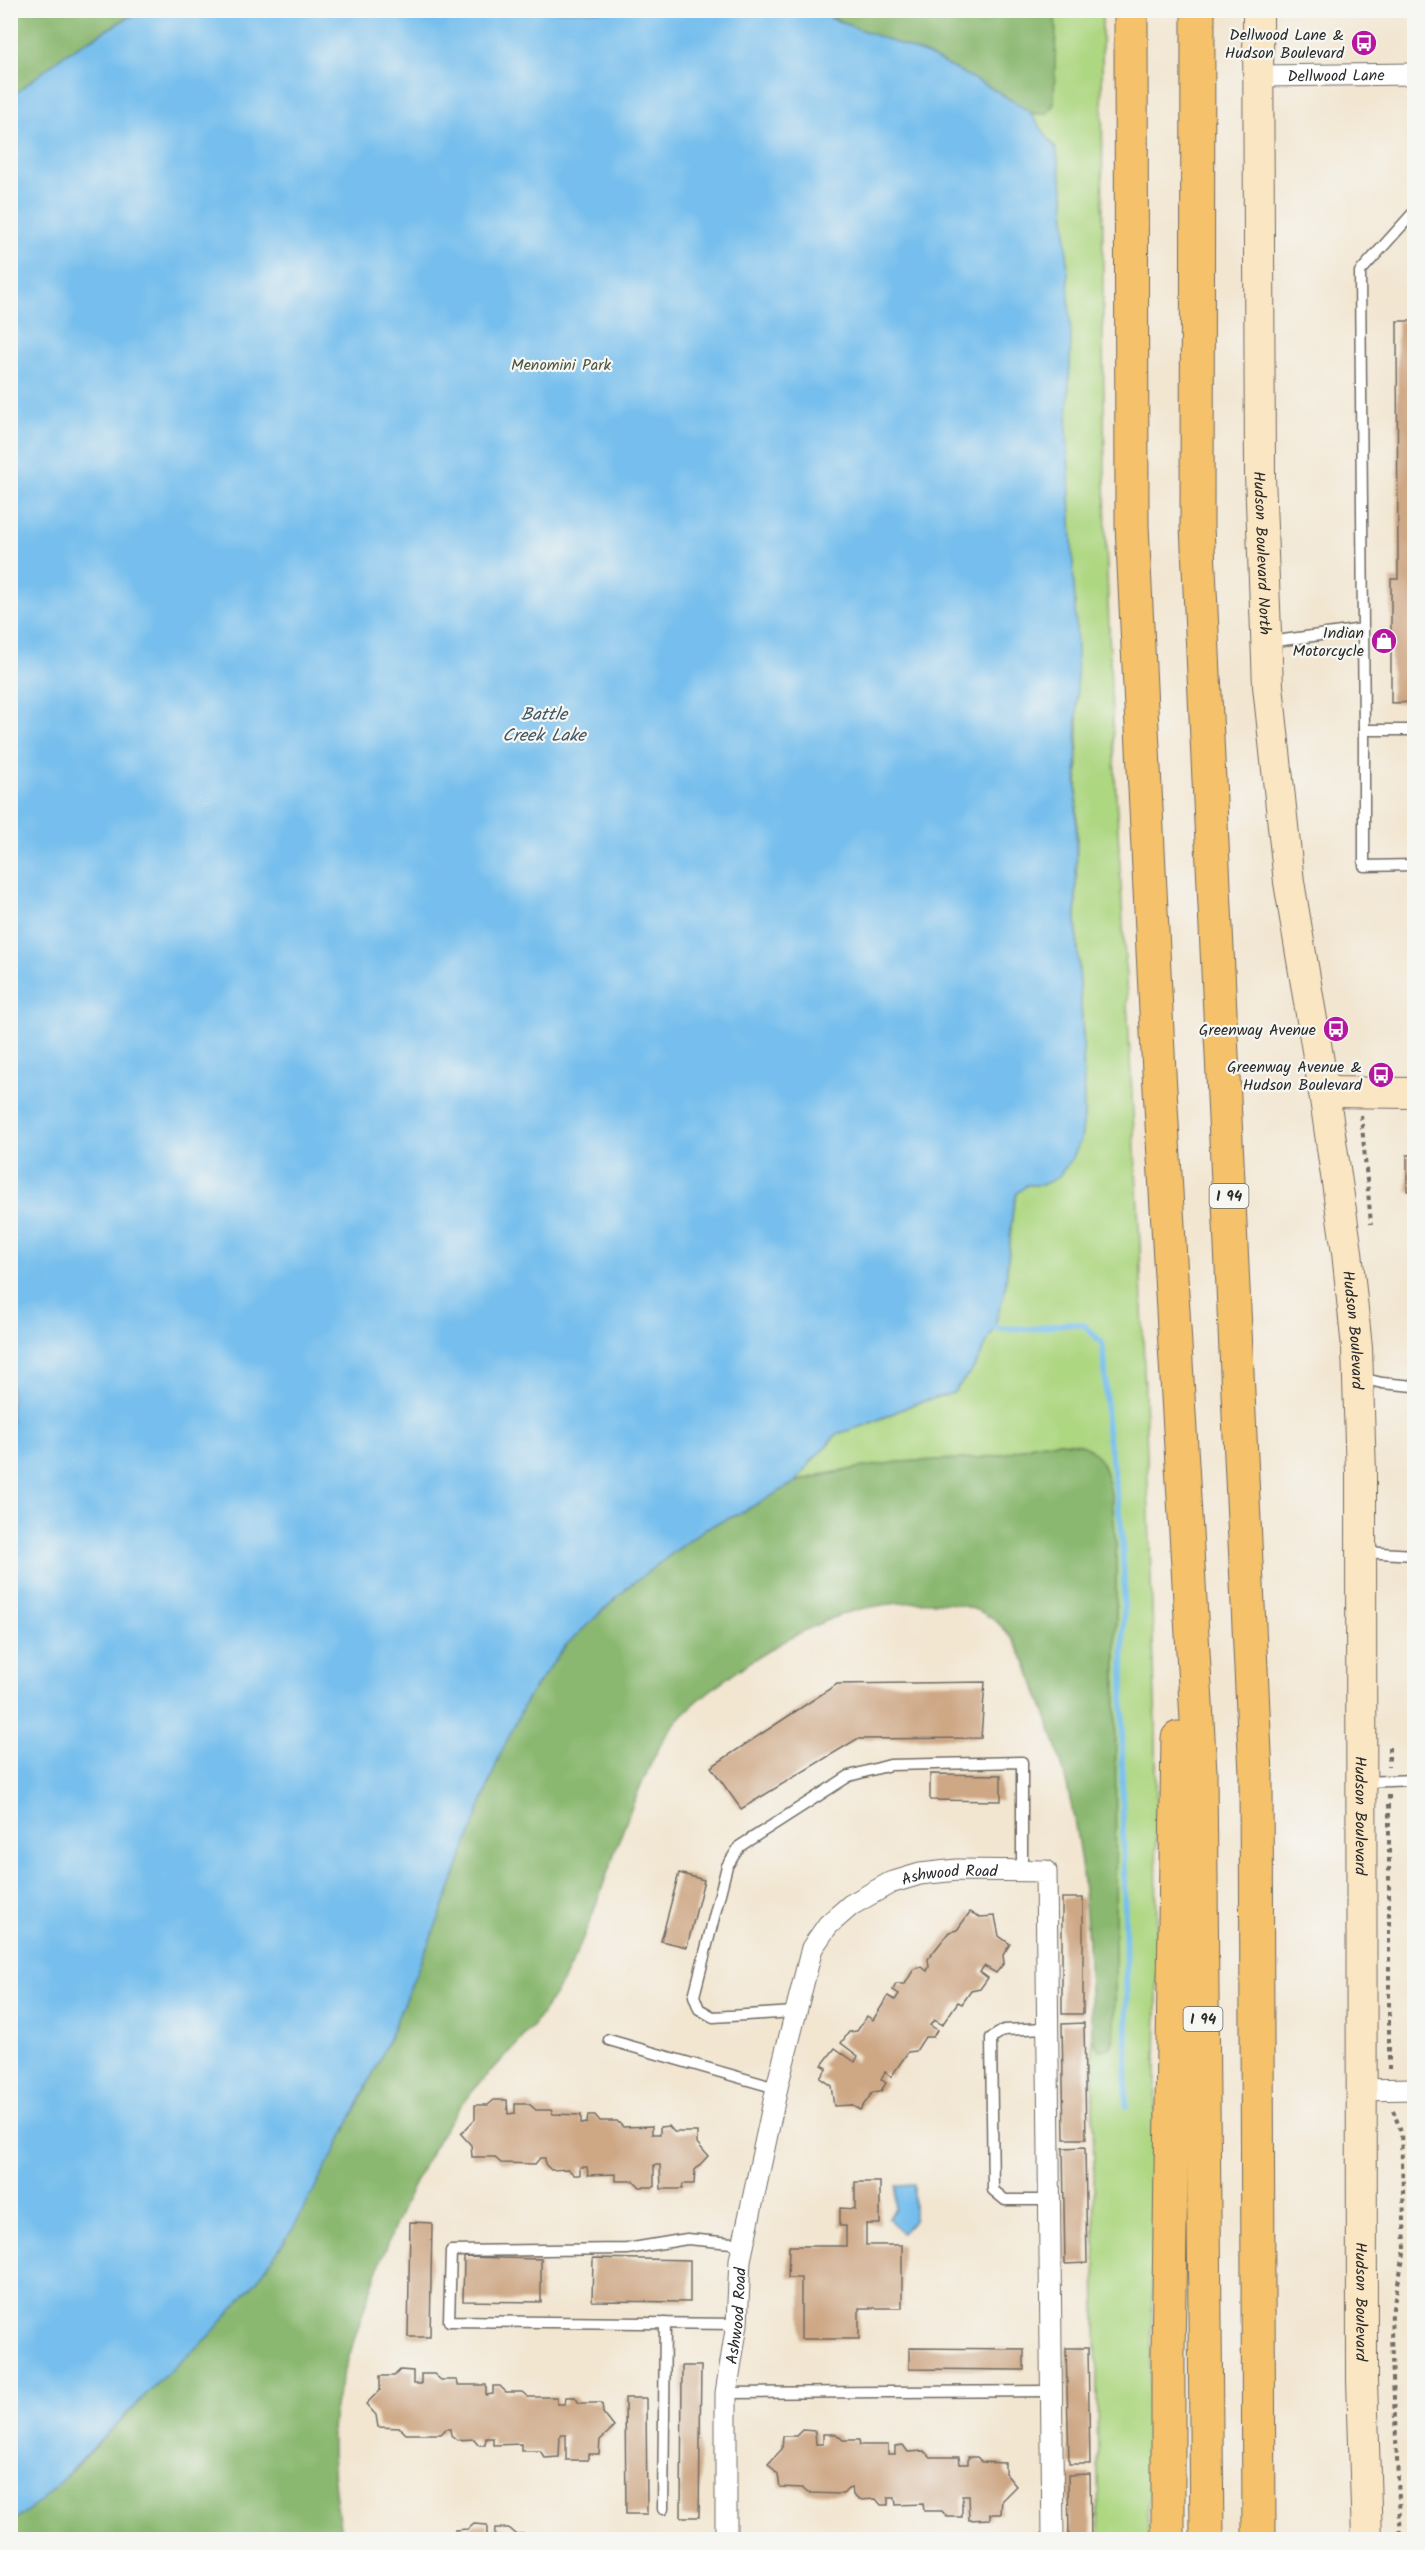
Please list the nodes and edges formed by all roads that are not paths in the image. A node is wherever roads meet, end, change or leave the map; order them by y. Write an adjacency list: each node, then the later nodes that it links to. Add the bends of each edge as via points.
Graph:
1 (1131, 10): 16 (highway, I 94, via 1132,525)
2 (1198, 10): 32 (highway, I 94, via 1197,526 1256,1774)
3 (1258, 10): 5 (street, Hudson Boulevard North)
4 (1414, 74): 5 (street, Dellwood Lane)
5 (1258, 76): 8 (street, Hudson Boulevard North)
6 (1414, 212): 7 (lane, via 1360,272)
7 (1363, 629): 8 (lane); 9 (lane)
8 (1266, 642): 12 (street, Hudson Boulevard North, via 1272,737 1289,882)
9 (1364, 730): 10 (lane); 11 (lane, via 1364,866)
10 (1414, 730)
11 (1414, 865)
12 (1324, 1092): 13 (street); 14 (street, Hudson Boulevard, via 1347,1252)
13 (1414, 1093)
14 (1358, 1377): 15 (lane); 17 (street, Hudson Boulevard)
15 (1414, 1386)
16 (1184, 1499): 38 (highway); 39 (highway, I 94, via 1200,1771)
17 (1361, 1552): 18 (lane); 20 (street, Hudson Boulevard)
18 (1414, 1555)
19 (1414, 1780): 20 (lane)
20 (1361, 1782): 27 (street, Hudson Boulevard)
21 (1022, 1870): 22 (street, Ashwood Road, via 920,1874 890,1883 851,1905 828,1925 812,1948); 22 (lane, via 1022,1762 890,1765 849,1776 740,1846 728,1866 694,1996 699,2009 713,2017); 23 (street, Ashwood Road, via 1046,1871)
22 (794, 2012): 25 (street, Ashwood Road)
23 (1046, 2028): 28 (street, Ashwood Road); 28 (lane, via 1004,2030 991,2038 992,2155 993,2190 1005,2200)
24 (609, 2040): 25 (lane)
25 (777, 2088): 29 (street, Ashwood Road)
26 (1414, 2089): 27 (street)
27 (1362, 2090): 42 (street, Hudson Boulevard, via 1362,2380)
28 (1048, 2200): 33 (street, Ashwood Road)
29 (743, 2244): 30 (lane, via 687,2240 627,2249 451,2251 449,2321); 31 (street, Ashwood Road)
30 (665, 2323): 31 (lane); 35 (lane)
31 (737, 2324): 34 (street, Ashwood Road)
32 (1257, 2382): 40 (highway, I 94); 41 (highway)
33 (1050, 2391): 34 (lane); 37 (street, Ashwood Road)
34 (726, 2393): 36 (street, Ashwood Road)
35 (663, 2509)
36 (726, 2540)
37 (1053, 2540)
38 (1168, 2540)
39 (1207, 2540)
40 (1259, 2540)
41 (1278, 2540)
42 (1367, 2540)

